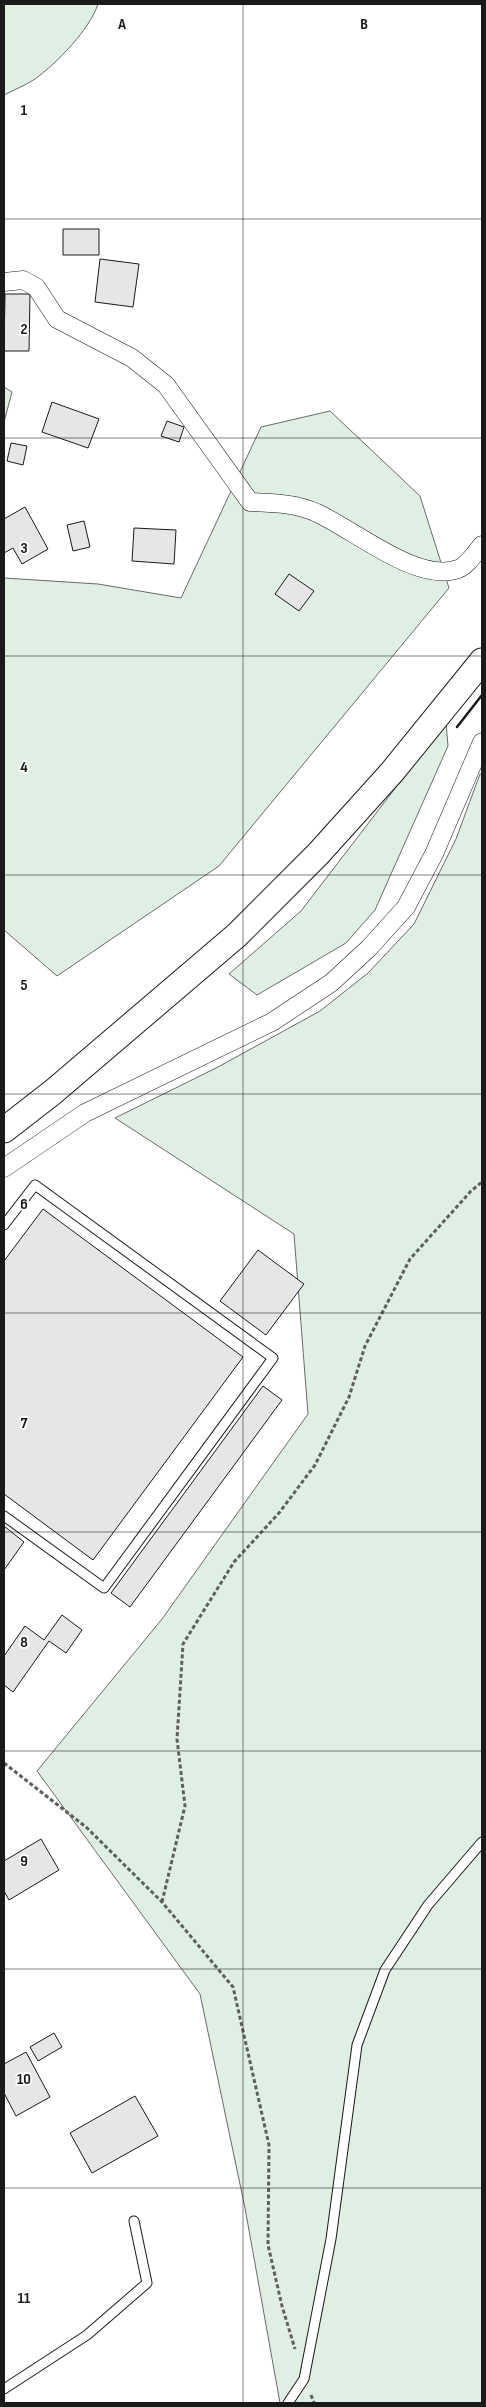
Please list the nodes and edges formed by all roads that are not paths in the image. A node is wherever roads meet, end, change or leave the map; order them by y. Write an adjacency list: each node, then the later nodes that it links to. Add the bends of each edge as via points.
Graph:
1 (4, 282): 2 (street, via 23,280 36,287 57,319 132,358 166,385 250,502 279,503 316,512 411,564 439,573 460,569)
2 (482, 545)
3 (482, 661): 5 (main road, via 318,854 237,935)
4 (480, 752): 6 (street, via 434,854 406,906 369,948 331,983 272,1022 85,1113)
5 (4, 1130)
6 (4, 1168)
7 (4, 1226): 8 (lane, via 35,1185 274,1358 104,1588)
8 (4, 1516)
9 (482, 1842): 12 (lane, via 428,1905 385,1970 357,2045 332,2239 304,2379)
10 (134, 2221): 11 (lane, via 147,2283 87,2335)
11 (4, 2389)
12 (288, 2403)

